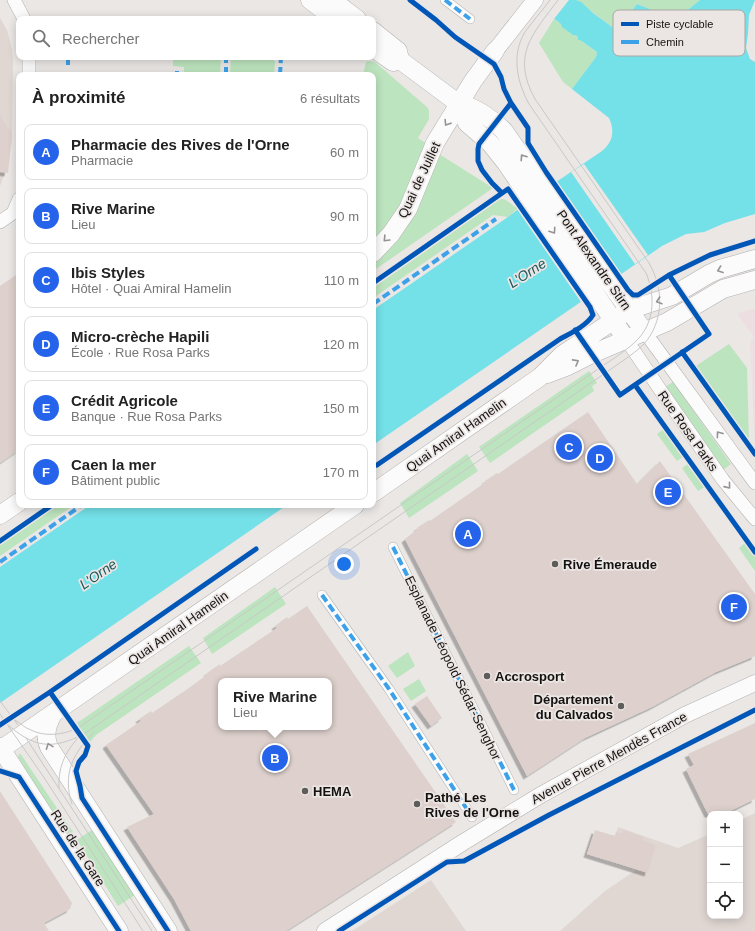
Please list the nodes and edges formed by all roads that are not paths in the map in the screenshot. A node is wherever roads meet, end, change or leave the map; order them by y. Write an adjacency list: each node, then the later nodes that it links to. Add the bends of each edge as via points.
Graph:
1 (14, 0): 6 (street)
2 (310, 0): 7 (main road)
3 (332, 0): 8 (main road)
4 (445, 0): 9 (street)
5 (534, 1): 11 (street)
6 (22, 16)
7 (331, 16)
8 (353, 16)
9 (470, 19)
10 (376, 35): 12 (main road, Pont Alexandre Stirn)
11 (495, 51): 15 (main road, Quai de Juillet)
12 (388, 53): 15 (main road, Pont Alexandre Stirn)
13 (29, 60): 14 (street)
14 (29, 72)
15 (459, 104): 18 (main road, Quai de Juillet, one-way to 18, via 435,143 408,209 391,234); 21 (main road, Pont Alexandre Stirn, via 470,106 482,113 504,131 538,194)
16 (16, 216): 17 (street)
17 (0, 222)
18 (376, 250)
19 (755, 259): 22 (main road, Quai Amiral Hamelin, one-way to 22, via 720,269 672,296)
20 (755, 280): 24 (main road, Quai Amiral Hamelin, via 724,289 667,322)
21 (601, 287): 22 (main road, Pont Alexandre Stirn); 23 (main road, Pont Alexandre Stirn)
22 (629, 310): 23 (main road, Quai Amiral Hamelin); 24 (main road, Pont Alexandre Stirn)
23 (613, 320): 25 (main road, Pont Alexandre Stirn); 26 (main road, Quai Amiral Hamelin, via 562,355)
24 (644, 331): 25 (main road, Quai Amiral Hamelin); 27 (street, Rue Rosa Parks, one-way to 24)
25 (626, 339): 26 (main road, Quai Amiral Hamelin, one-way to 25); 32 (street, Rue Rosa Parks, one-way to 32, via 723,480)
26 (540, 377): 28 (main road, Quai Amiral Hamelin)
27 (755, 483)
28 (376, 491)
29 (16, 504): 31 (main road)
30 (351, 508): 36 (main road, Quai Amiral Hamelin)
31 (0, 515)
32 (755, 519)
33 (393, 547): 38 (street, Esplanade Léopold Sédar-Senghor)
34 (322, 595): 39 (street, via 389,689)
35 (755, 683): 42 (street, Avenue Pierre Mendès France, via 685,715 539,796)
36 (53, 714): 37 (main road, Quai Amiral Hamelin); 41 (main road, one-way to 36, via 49,747 46,734)
37 (0, 749): 40 (main road, Rue de la Gare)
38 (514, 790)
39 (472, 817)
40 (119, 931)
41 (168, 931)
42 (325, 931)

